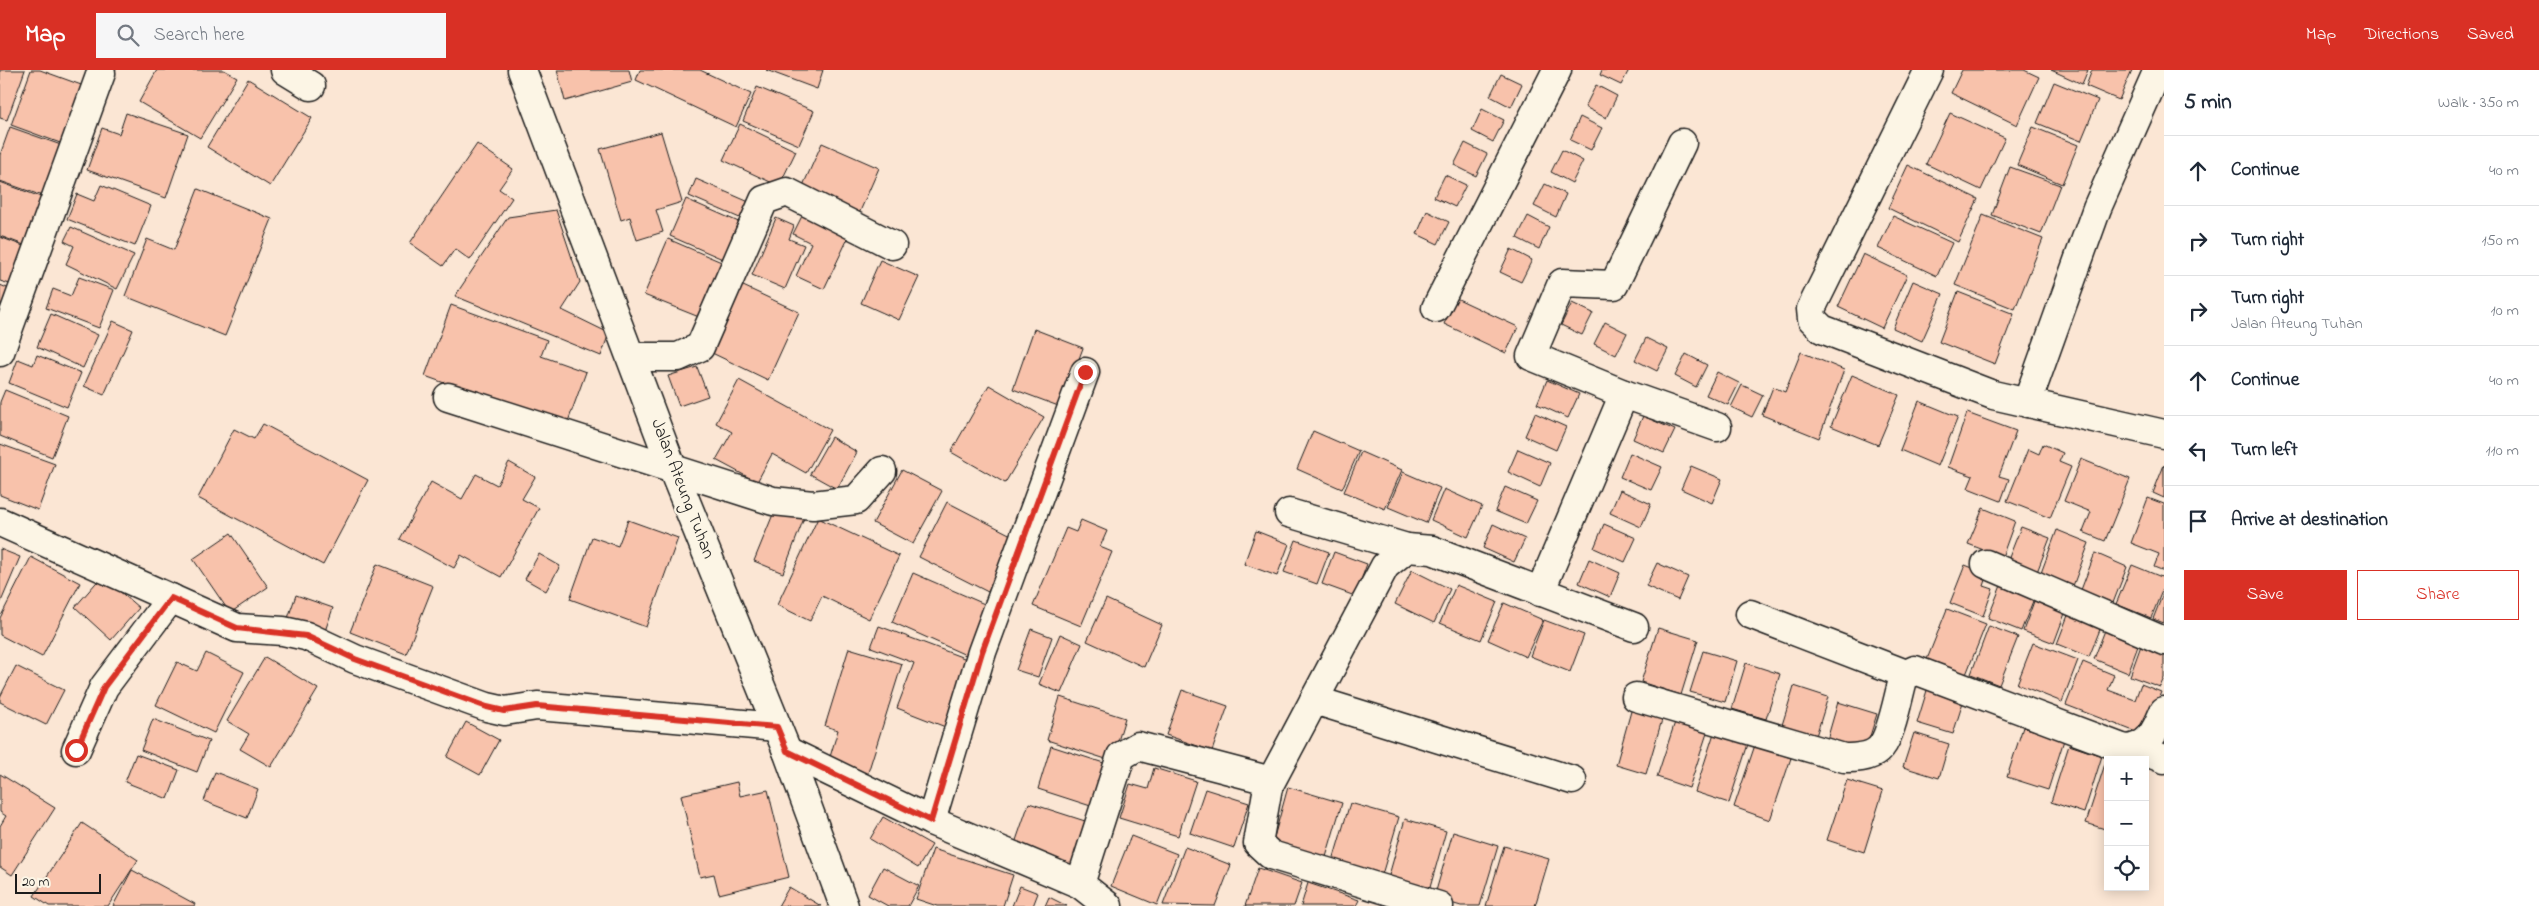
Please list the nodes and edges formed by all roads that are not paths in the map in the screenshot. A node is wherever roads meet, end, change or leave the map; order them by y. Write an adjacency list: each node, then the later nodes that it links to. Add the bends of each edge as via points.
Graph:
1 (285, 70): 7 (street)
2 (522, 70): 12 (street, Jalan Ateung Tuhan)
3 (1557, 70): 10 (street)
4 (1929, 70): 16 (street, via 1811,309 1812,319 1822,328 1993,395)
5 (2158, 70): 16 (street, via 2097,208)
6 (101, 73): 11 (street)
7 (311, 86)
8 (1682, 143): 14 (street, via 1614,285 1562,283 1532,356)
9 (892, 245): 12 (street, via 787,192 764,200 700,347 678,357)
10 (1436, 308)
11 (0, 352)
12 (632, 358): 19 (street, Jalan Ateung Tuhan)
13 (1085, 372): 40 (street, via 982,652)
14 (1624, 394): 17 (street); 25 (street)
15 (448, 397): 19 (street)
16 (2027, 403): 18 (street)
17 (1717, 427)
18 (2164, 434)
19 (673, 470): 20 (street, via 773,500 813,505 856,500); 34 (street, Jalan Ateung Tuhan)
20 (882, 471)
21 (1289, 513): 23 (street)
22 (0, 522): 26 (street)
23 (1407, 548): 25 (street, via 1432,550); 32 (street, via 1385,566)
24 (1986, 564): 29 (street)
25 (1540, 592): 28 (street)
26 (171, 598): 34 (street, via 237,628 306,636 355,659 504,711 537,706); 36 (street, via 104,687)
27 (1750, 614): 30 (street)
28 (1634, 627)
29 (2164, 641)
30 (1906, 674): 31 (street, via 1887,737 1879,750 1862,758 1823,753); 35 (street, via 1915,670 2126,749)
31 (1636, 696)
32 (1314, 700): 38 (street); 39 (street)
33 (2164, 711): 35 (street, via 2155,732)
34 (782, 739): 40 (street); 42 (street, Jalan Ateung Tuhan)
35 (2137, 748): 37 (street)
36 (76, 750)
37 (2164, 759)
38 (1572, 780)
39 (1268, 787): 41 (street, via 1260,778 1138,746 1121,756); 44 (street, via 1258,843 1271,855)
40 (931, 821): 41 (street)
41 (1080, 884): 43 (street)
42 (844, 906)
43 (1108, 906)
44 (1439, 906)

